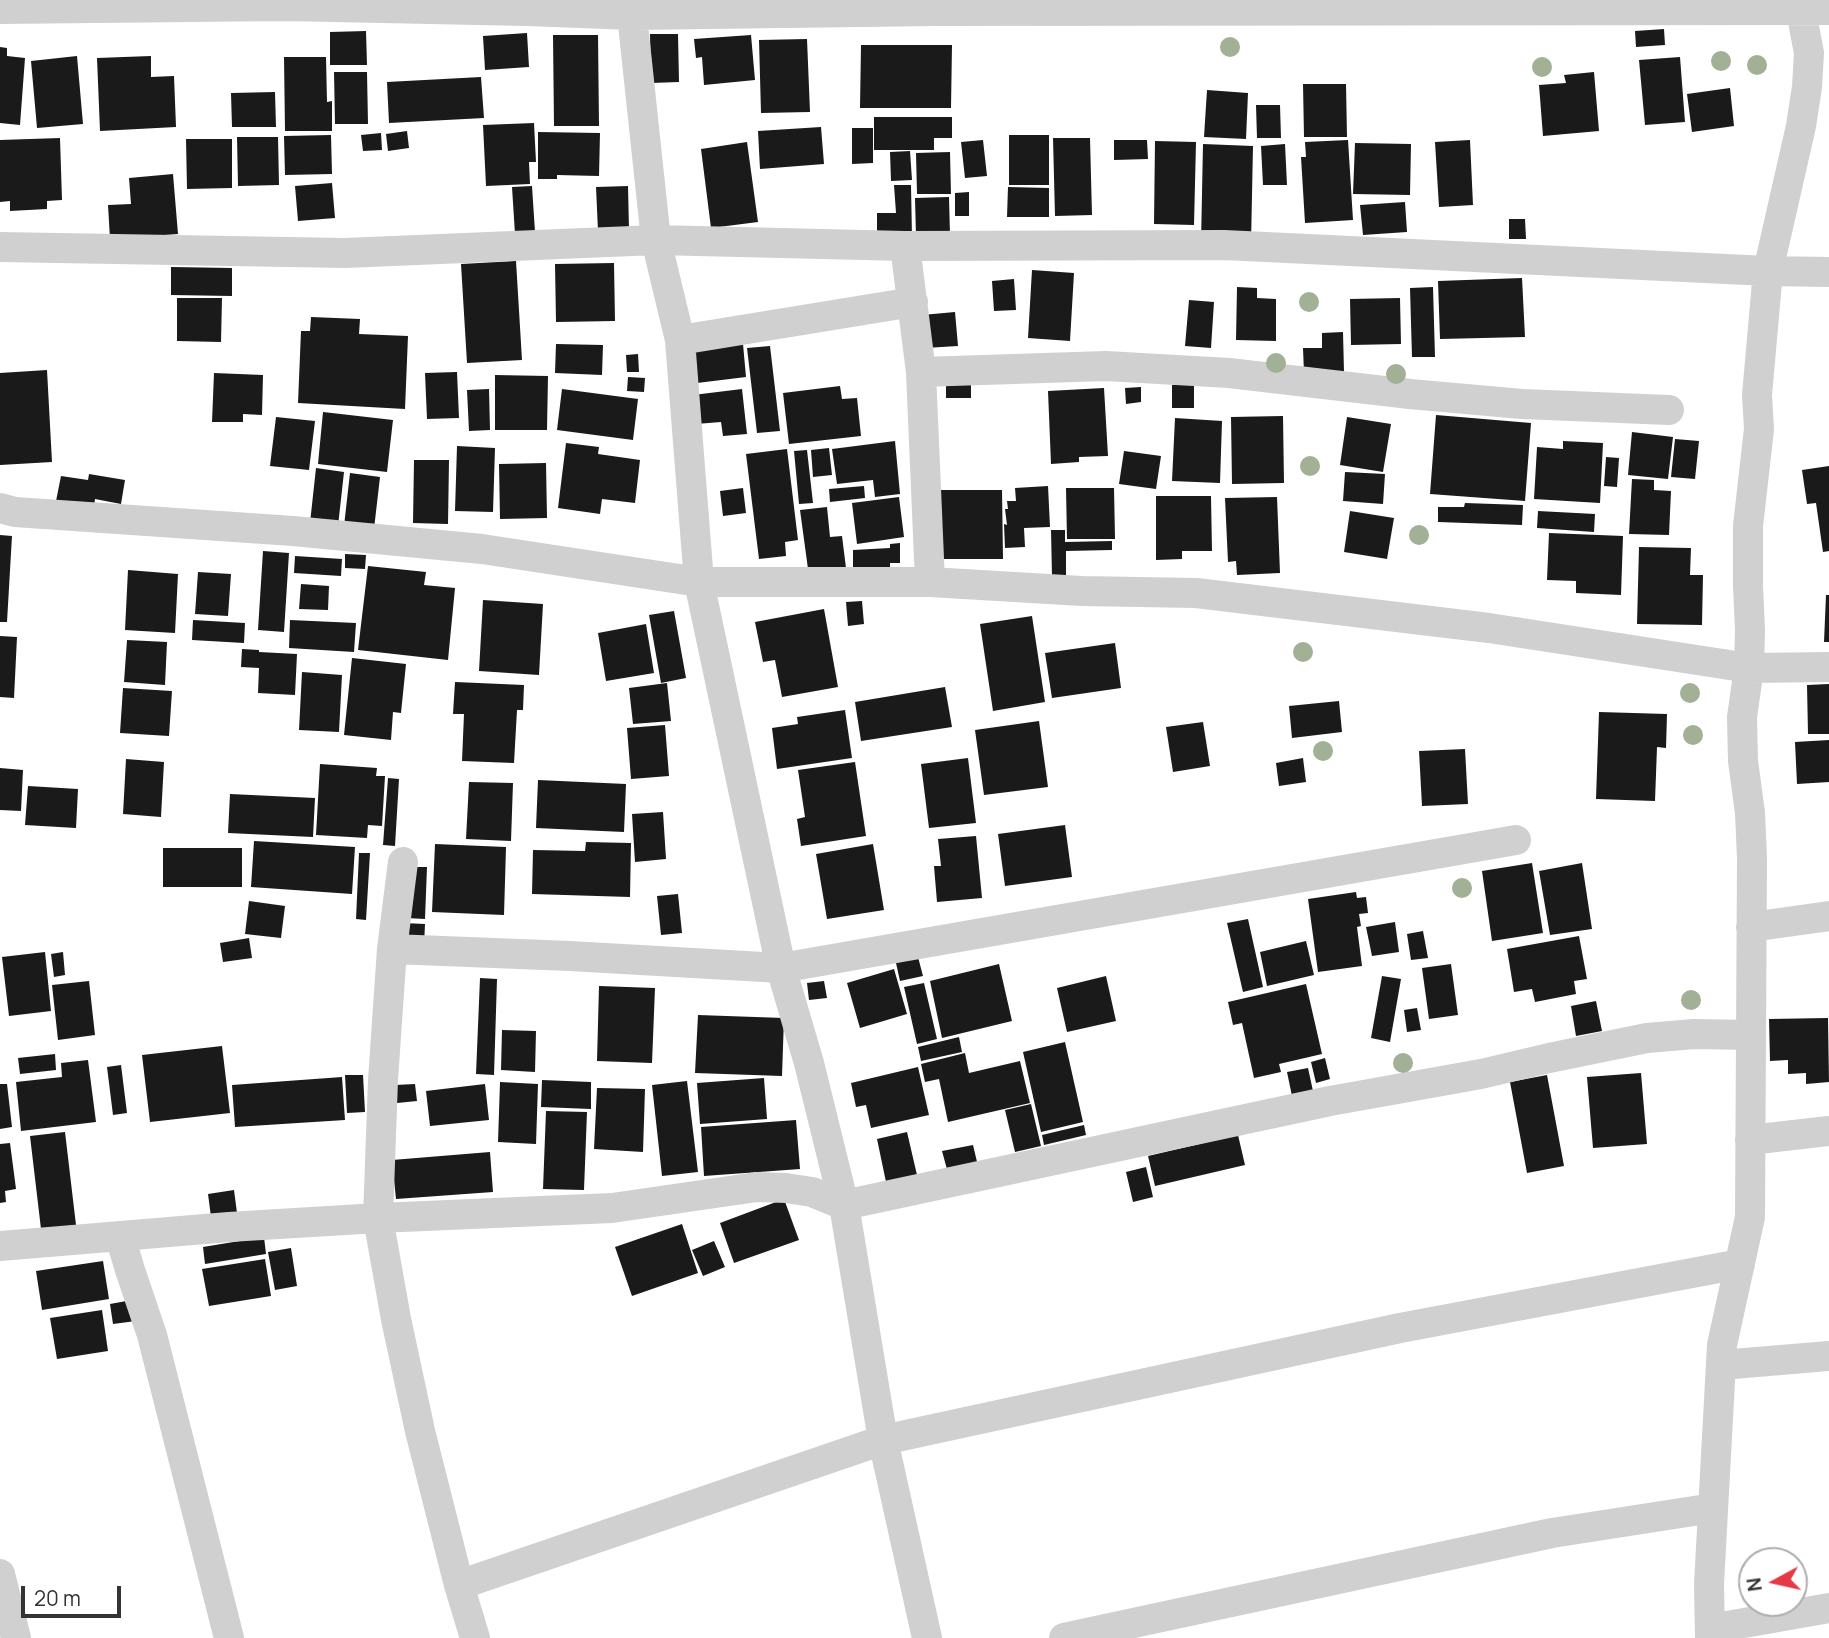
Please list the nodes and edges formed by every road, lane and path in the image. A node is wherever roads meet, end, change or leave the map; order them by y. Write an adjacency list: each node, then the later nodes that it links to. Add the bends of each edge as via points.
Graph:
1 (632, 7): 2 (street, via 937,11); 3 (street); 4 (street)
2 (1811, 7): 7 (street, via 1801,126)
3 (0, 9)
4 (656, 240): 5 (street); 6 (street, via 345,253); 10 (street)
5 (905, 246): 7 (street, via 1223,245); 9 (street)
6 (0, 247)
7 (1768, 271): 8 (street); 17 (street, via 1748,526)
8 (1829, 272)
9 (913, 302): 10 (street); 11 (street)
10 (680, 340): 14 (street)
11 (921, 372): 12 (street, via 1106,366 1229,373 1522,404); 15 (street)
12 (1669, 410)
13 (0, 508): 14 (street, via 482,550)
14 (699, 582): 15 (street); 23 (street)
15 (930, 582): 17 (street, via 1196,593 1489,628)
16 (1829, 667): 17 (street)
17 (1749, 668): 21 (street, via 1742,717 1750,813)
18 (1516, 840): 23 (street)
19 (403, 862): 22 (street)
20 (1829, 916): 21 (street)
21 (1751, 927): 24 (street)
22 (392, 949): 23 (street); 28 (street)
23 (781, 968): 27 (street)
24 (1751, 1035): 26 (street); 27 (street, via 1647,1038)
25 (1829, 1131): 26 (street)
26 (1751, 1140): 31 (street, via 1750,1217)
27 (844, 1205): 28 (street, via 811,1192 757,1187 612,1208); 34 (street)
28 (378, 1218): 29 (street); 37 (street, via 420,1431)
29 (120, 1236): 30 (street); 41 (street, via 152,1335)
30 (0, 1246)
31 (1740, 1264): 33 (street); 34 (street, via 1400,1328)
32 (1829, 1356): 33 (street)
33 (1721, 1365): 35 (street)
34 (883, 1440): 37 (street); 43 (street)
35 (1713, 1508): 39 (street); 44 (street, via 1552,1533)
36 (0, 1574): 40 (street)
37 (459, 1585): 42 (street)
38 (1829, 1608): 39 (street)
39 (1710, 1633)
40 (16, 1638)
41 (229, 1638)
42 (475, 1638)
43 (927, 1638)
44 (1064, 1638)

